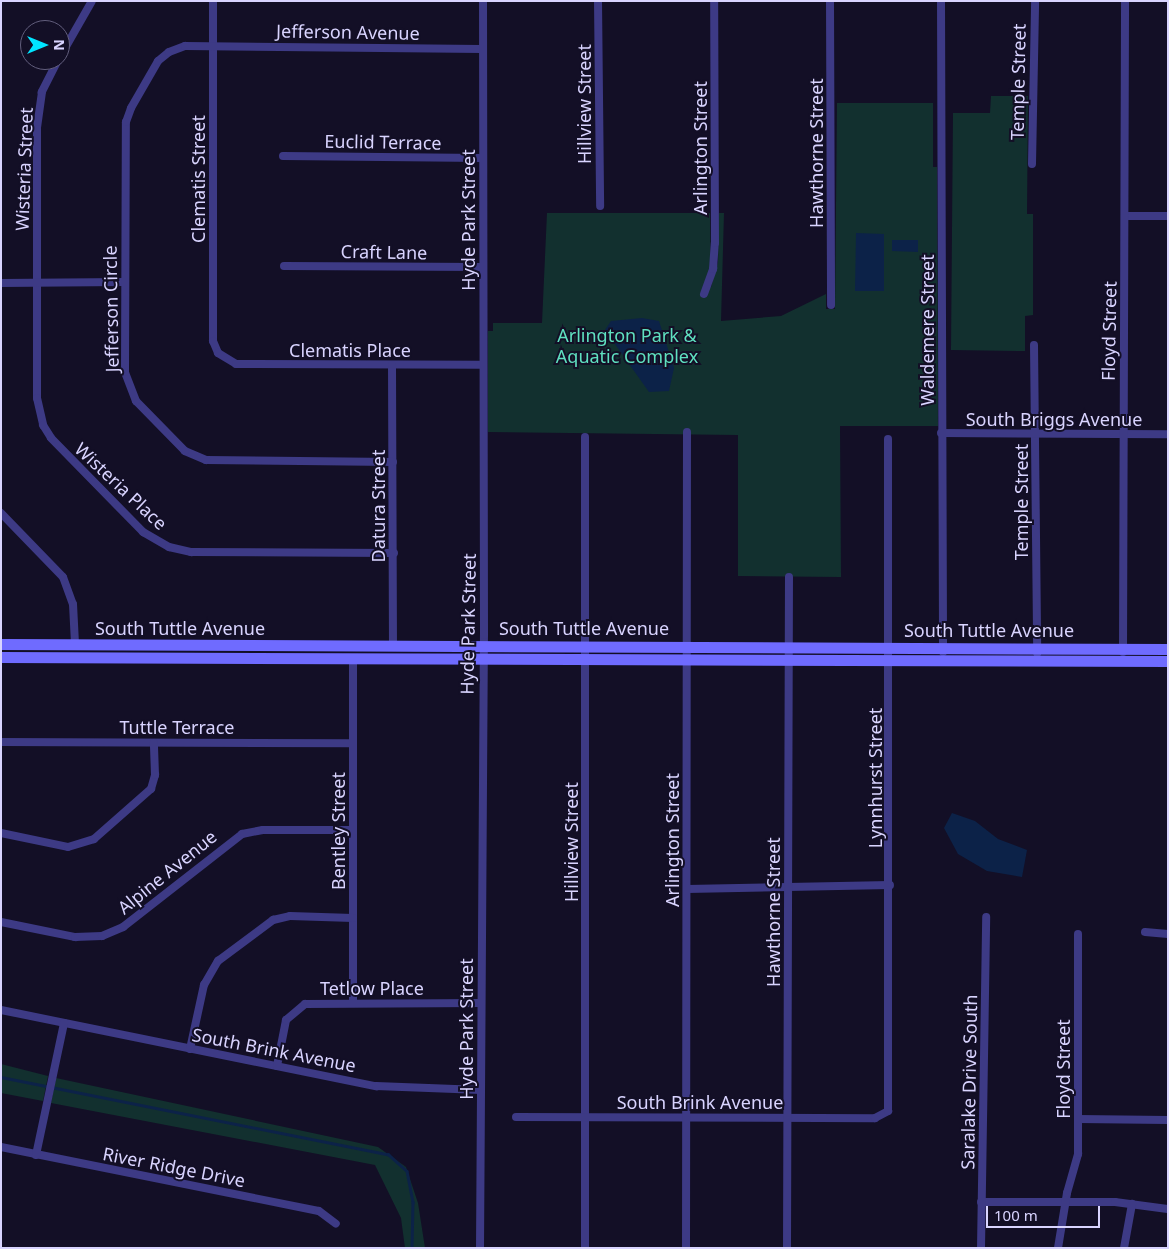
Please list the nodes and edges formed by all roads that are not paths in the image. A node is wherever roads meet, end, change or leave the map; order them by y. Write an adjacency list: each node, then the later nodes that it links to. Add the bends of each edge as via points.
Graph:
1 (92, 1): 10 (street, Wisteria Street)
2 (213, 1): 11 (street, Clematis Street)
3 (482, 1): 12 (street, Hyde Park Street)
4 (598, 1): 17 (street, Hillview Street)
5 (714, 1): 25 (street, Arlington Street, via 715,243 713,269)
6 (830, 1): 26 (street, Hawthorne Street)
7 (941, 1): 32 (street, Waldemere Street)
8 (1035, 1): 16 (street, Temple Street)
9 (1125, 1): 18 (street, Floyd Street)
10 (70, 40)
11 (213, 45): 12 (street, Jefferson Avenue); 24 (street, Jefferson Circle, via 185,46 161,58 129,113 125,128); 28 (street, Clematis Street, via 214,341)
12 (482, 49): 15 (street, Hyde Park Street)
13 (53, 70): 23 (street, Wisteria Street, via 42,92 37,118)
14 (283, 156): 15 (street, Euclid Terrace)
15 (482, 158): 21 (street, Hyde Park Street)
16 (1032, 164)
17 (600, 206)
18 (1126, 216): 19 (street); 34 (street, Floyd Street)
19 (1168, 216)
20 (284, 266): 21 (street, Craft Lane)
21 (483, 267): 30 (street, Hyde Park Street)
22 (1, 282): 23 (street)
23 (37, 282): 24 (street); 40 (street, Wisteria Place, via 37,398 43,425 59,448 148,536 169,547 191,552)
24 (125, 282): 38 (street, Jefferson Circle, via 126,372 130,392 140,407 186,451 215,461)
25 (704, 294)
26 (831, 305)
27 (1034, 345): 33 (street, Temple Street)
28 (220, 356): 29 (street, Clematis Place, via 236,364)
29 (392, 365): 30 (street, Clematis Place); 38 (street, Datura Street)
30 (483, 365): 45 (street, Hyde Park Street)
31 (687, 432): 47 (street, Arlington Street)
32 (941, 433): 33 (street, South Briggs Avenue); 49 (street, Waldemere Street)
33 (1036, 434): 34 (street, South Briggs Avenue); 50 (street, Temple Street)
34 (1122, 434): 35 (street, South Briggs Avenue); 53 (street, Floyd Street)
35 (1168, 434)
36 (585, 437): 46 (street, Hillview Street)
37 (888, 440): 51 (street, Lynnhurst Street)
38 (393, 462): 40 (street, Datura Street)
39 (1, 513): 43 (street, via 63,578 73,604)
40 (394, 553): 44 (street, Datura Street)
41 (789, 577): 48 (street, Hawthorne Street)
42 (1, 644): 43 (main road, South Tuttle Avenue)
43 (75, 644): 44 (main road, South Tuttle Avenue)
44 (393, 646): 45 (main road, South Tuttle Avenue)
45 (484, 646): 46 (main road, South Tuttle Avenue); 57 (street, Hyde Park Street)
46 (586, 646): 47 (main road, South Tuttle Avenue); 58 (street, Hillview Street)
47 (688, 646): 48 (main road, South Tuttle Avenue); 55 (street, Arlington Street)
48 (789, 646): 51 (main road, South Tuttle Avenue); 59 (street, Hawthorne Street)
49 (943, 647): 50 (main road, South Tuttle Avenue); 51 (main road, South Tuttle Avenue); 60 (street, Waldemere Street)
50 (1036, 647): 53 (main road, South Tuttle Avenue); 62 (street, Temple Street)
51 (890, 648): 61 (street, Lynnhurst Street)
52 (1168, 649): 53 (main road, South Tuttle Avenue)
53 (1124, 654): 62 (main road, South Tuttle Avenue); 63 (main road, South Tuttle Avenue)
54 (1, 657): 56 (main road, South Tuttle Avenue)
55 (688, 658): 58 (main road, South Tuttle Avenue); 59 (main road, South Tuttle Avenue); 71 (street, Arlington Street)
56 (353, 659): 57 (main road, South Tuttle Avenue); 66 (street, Bentley Street)
57 (483, 659): 58 (main road, South Tuttle Avenue); 79 (street, Hyde Park Street)
58 (586, 659): 88 (street, Hillview Street)
59 (789, 659): 61 (main road, South Tuttle Avenue); 70 (street, Hawthorne Street)
60 (943, 659): 61 (main road, South Tuttle Avenue); 62 (main road, South Tuttle Avenue)
61 (890, 660): 69 (street, Lynnhurst Street)
62 (1037, 660)
63 (1168, 661)
64 (1, 742): 65 (street, Tuttle Terrace)
65 (154, 742): 66 (street, Tuttle Terrace); 68 (street, via 155,775 151,790 94,839 68,847)
66 (353, 743): 67 (street, Bentley Street)
67 (352, 830): 73 (street, Bentley Street); 74 (street, Alpine Avenue, via 263,830 242,834 123,927 102,936 75,937)
68 (1, 833)
69 (890, 885): 70 (street); 85 (street, Lynnhurst Street, via 889,1106)
70 (788, 887): 71 (street); 87 (street, Hawthorne Street)
71 (687, 889): 89 (street, Arlington Street)
72 (986, 917): 94 (street, Saralake Drive South)
73 (352, 918): 78 (street, Bentley Street); 82 (street, via 282,917 263,925 213,968 204,985)
74 (1, 922)
75 (1144, 932): 77 (street)
76 (1078, 934): 90 (street, Floyd Street)
77 (1168, 934)
78 (353, 1002): 79 (street, Tetlow Place); 83 (street, Tetlow Place, via 312,1002 298,1008 283,1027)
79 (481, 1003): 84 (street, Hyde Park Street)
80 (1, 1010): 81 (street, South Brink Avenue)
81 (64, 1024): 82 (street, South Brink Avenue); 93 (street)
82 (190, 1049): 83 (street, South Brink Avenue)
83 (277, 1066): 84 (street, South Brink Avenue, via 389,1088)
84 (481, 1090): 99 (street, Hyde Park Street)
85 (884, 1116): 87 (street, South Brink Avenue)
86 (516, 1117): 88 (street, South Brink Avenue)
87 (788, 1117): 89 (street, South Brink Avenue); 102 (street, Hawthorne Street)
88 (585, 1118): 89 (street, South Brink Avenue); 100 (street, Hillview Street)
89 (686, 1118): 101 (street, Arlington Street)
90 (1078, 1119): 91 (street); 95 (street, Floyd Street, via 1077,1163)
91 (1168, 1120)
92 (1, 1148): 93 (street, River Ridge Drive)
93 (36, 1155): 98 (street, River Ridge Drive, via 319,1211)
94 (982, 1202): 95 (street); 103 (street, Saralake Drive South)
95 (1065, 1202): 96 (street); 104 (street, Floyd Street)
96 (1132, 1204): 97 (street); 105 (street)
97 (1168, 1208)
98 (336, 1224)
99 (480, 1248)
100 (585, 1248)
101 (686, 1248)
102 (787, 1248)
103 (981, 1248)
104 (1058, 1248)
105 (1124, 1248)

